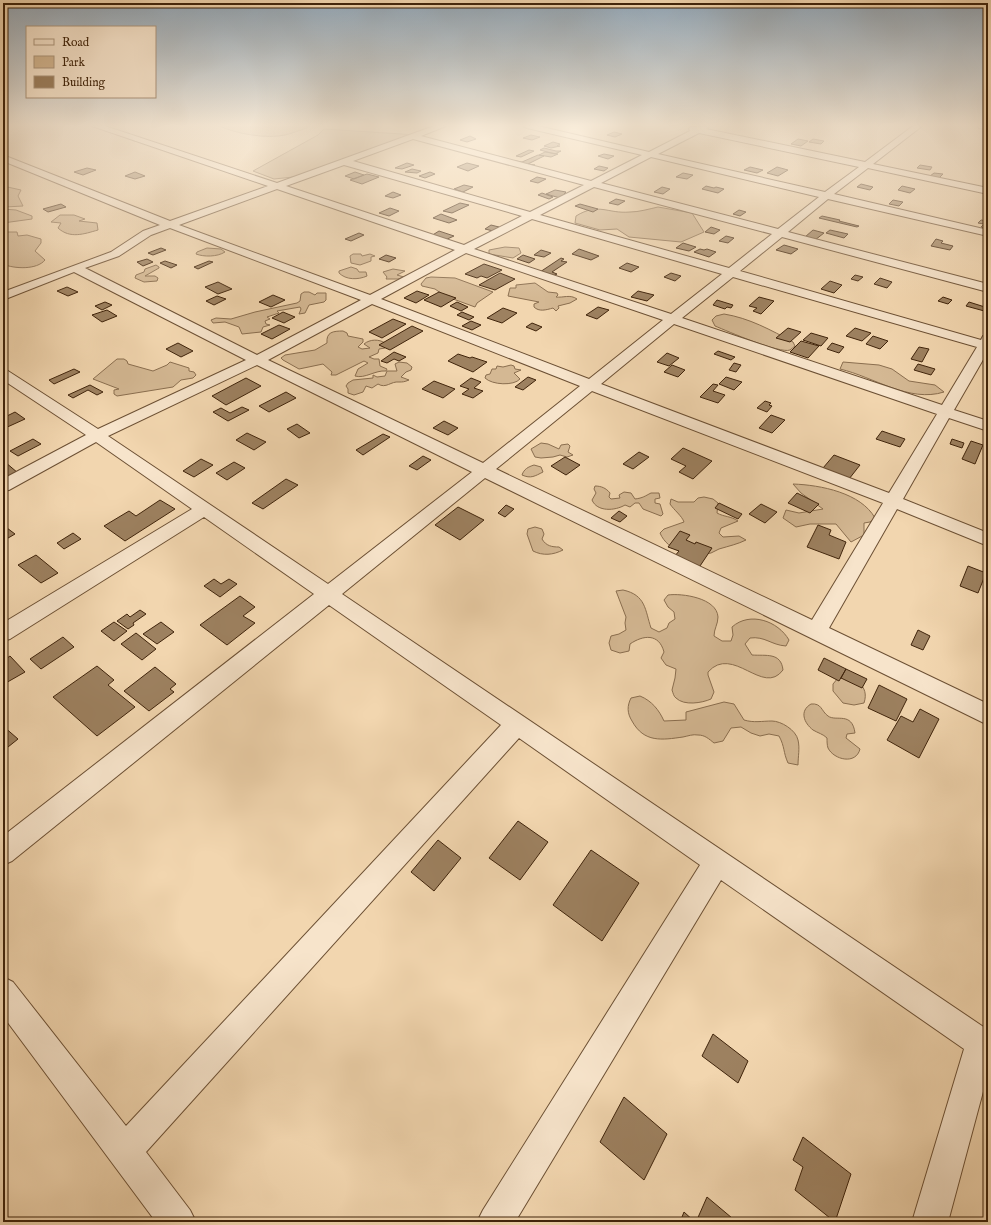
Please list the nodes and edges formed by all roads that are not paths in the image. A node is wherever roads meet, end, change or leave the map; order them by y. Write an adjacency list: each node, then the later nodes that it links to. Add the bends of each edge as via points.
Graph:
1 (67, 183): 15 (street)
2 (269, 183): 11 (street)
3 (286, 183): 11 (street)
4 (419, 183): 14 (street)
5 (584, 183): 10 (street)
6 (595, 183): 10 (street)
7 (773, 183): 13 (street)
8 (843, 183): 13 (street)
9 (952, 183): 12 (street)
10 (591, 185): 14 (street); 17 (street)
11 (278, 186): 15 (street); 18 (street)
12 (988, 191)
13 (826, 196): 16 (street); 17 (street)
14 (531, 215): 18 (street); 20 (street)
15 (170, 224): 19 (street, via 147,233 115,254); 23 (street)
16 (988, 233)
17 (779, 234): 20 (street); 21 (street)
18 (465, 249): 23 (street); 24 (street)
19 (75, 268): 22 (street); 26 (street)
20 (730, 272): 24 (street); 25 (street)
21 (988, 288)
22 (3, 296)
23 (372, 299): 26 (street); 28 (street)
24 (671, 320): 28 (street); 29 (street)
25 (987, 343): 29 (street)
26 (257, 360): 31 (street); 32 (street)
27 (6, 378): 31 (street)
28 (590, 385): 32 (street); 34 (street)
29 (945, 412): 30 (street); 34 (street)
30 (988, 426)
31 (96, 435): 33 (street); 35 (street)
32 (485, 470): 37 (street); 38 (street)
33 (3, 486)
34 (893, 501): 36 (street); 38 (street)
35 (204, 509): 37 (street); 39 (street)
36 (988, 540)
37 (328, 594): 41 (street); 42 (street)
38 (816, 632): 40 (street)
39 (3, 633)
40 (988, 715)
41 (517, 724): 43 (street); 46 (street)
42 (3, 852)
43 (717, 862): 45 (street); 48 (street)
44 (3, 992): 46 (street)
45 (985, 1046): 49 (street)
46 (124, 1152): 47 (street)
47 (178, 1222)
48 (495, 1222)
49 (930, 1222)

